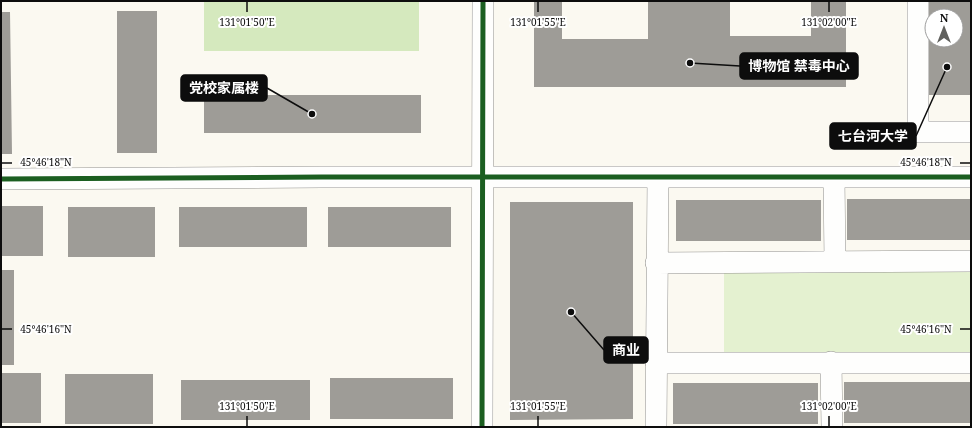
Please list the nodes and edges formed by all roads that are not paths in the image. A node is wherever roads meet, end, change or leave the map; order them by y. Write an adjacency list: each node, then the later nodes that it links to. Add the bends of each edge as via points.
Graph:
1 (483, 1): 4 (street)
2 (918, 1): 3 (street, via 918,132)
3 (971, 132)
4 (484, 177): 5 (street); 8 (street); 15 (street)
5 (658, 177): 6 (street); 11 (street)
6 (834, 177): 7 (street); 10 (street)
7 (971, 177)
8 (1, 179)
9 (971, 261): 10 (street)
10 (834, 262): 11 (street)
11 (656, 263): 13 (street)
12 (831, 362): 13 (street); 14 (street); 17 (street)
13 (656, 363): 16 (street)
14 (971, 363)
15 (482, 427)
16 (656, 427)
17 (832, 427)

